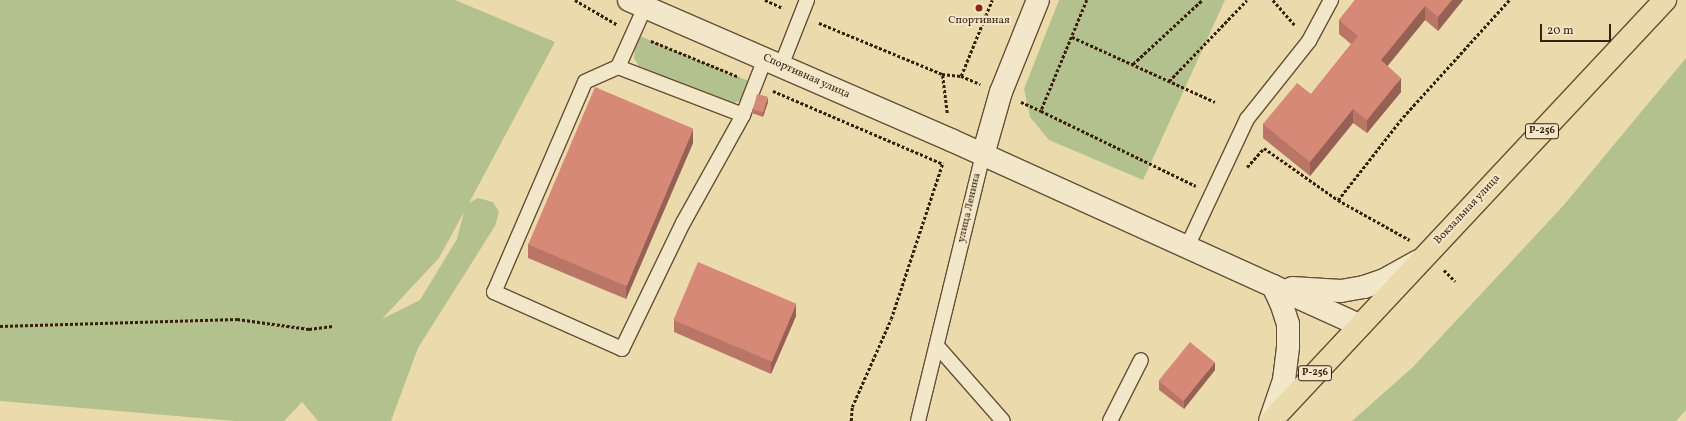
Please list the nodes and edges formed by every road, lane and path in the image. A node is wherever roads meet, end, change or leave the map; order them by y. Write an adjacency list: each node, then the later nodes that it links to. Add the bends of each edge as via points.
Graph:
1 (765, 0): 12 (path)
2 (807, 0): 12 (lane)
3 (992, 0): 18 (path, via 961,76)
4 (1038, 0): 23 (main road, улица Ленина, via 1001,92)
5 (1202, 0): 16 (path)
6 (1247, 0): 19 (path)
7 (1273, 0): 14 (path)
8 (1331, 0): 14 (lane)
9 (1509, 0): 24 (path, via 1403,117)
10 (1665, 0): 26 (highway, Вокзальная улица / Р-256)
11 (637, 3): 15 (main road, Спортивная улица); 17 (lane)
12 (801, 15): 15 (lane); 18 (path)
13 (1072, 37): 16 (path)
14 (1310, 41): 25 (lane, via 1247,119)
15 (773, 62): 21 (lane); 22 (main road, Спортивная улица)
16 (1133, 64): 19 (path)
17 (618, 67): 21 (lane); 21 (lane, via 585,82 494,292 622,349 687,214)
18 (942, 74): 22 (path)
19 (1169, 81): 20 (path)
20 (1215, 102)
21 (743, 115)
22 (951, 140): 23 (main road, Спортивная улица); 33 (path, via 891,319 852,407)
23 (983, 155): 25 (main road, Спортивная улица); 31 (lane, улица Ленина)
24 (1338, 200)
25 (1187, 247): 27 (main road, Спортивная улица)
26 (1418, 261): 27 (main road, via 1384,280 1341,291); 28 (highway, Вокзальная улица / Р-256)
27 (1272, 286): 28 (main road, Спортивная улица); 37 (main road, via 1282,303 1288,324 1288,346 1284,380)
28 (1359, 325): 37 (highway, Вокзальная улица / Р-256)
29 (0, 326): 30 (path, via 237,319 309,329)
30 (333, 326)
31 (938, 347): 34 (lane, улица Ленина); 35 (lane)
32 (1141, 360): 36 (lane)
33 (851, 421)
34 (918, 421)
35 (1003, 421)
36 (1110, 421)
37 (1271, 421)

